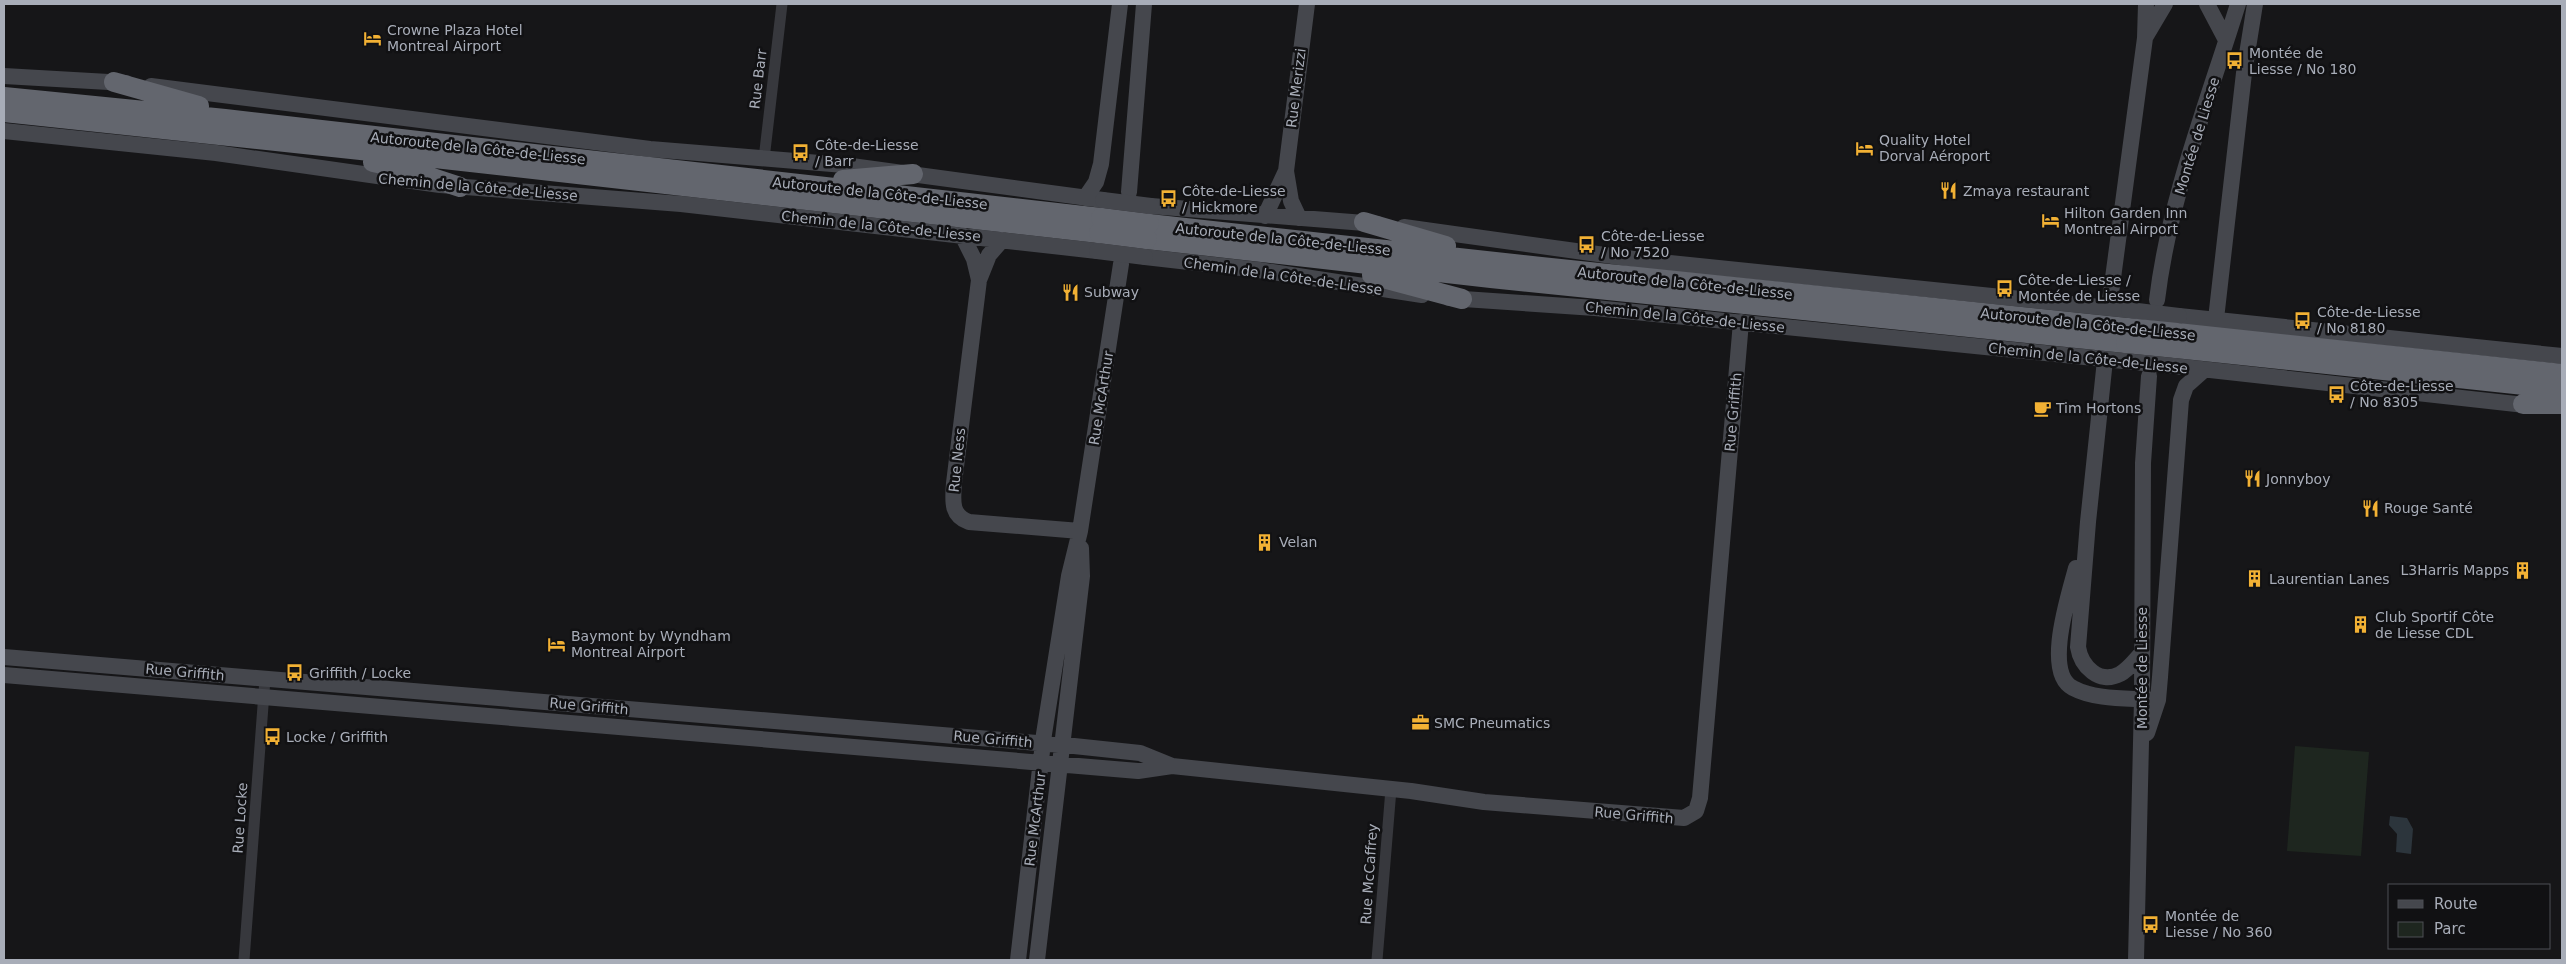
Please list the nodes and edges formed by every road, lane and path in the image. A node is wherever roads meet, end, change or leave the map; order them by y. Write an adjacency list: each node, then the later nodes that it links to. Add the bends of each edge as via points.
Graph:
1 (782, 4): 19 (street, Rue Barr)
2 (1120, 4): 25 (street, via 1101,164 1096,182)
3 (1144, 4): 24 (street)
4 (1306, 4): 20 (street, Rue Merizzi)
5 (2146, 4): 10 (street)
6 (2165, 4): 10 (street)
7 (2207, 4): 11 (street)
8 (2256, 4): 40 (street, via 2244,73)
9 (2234, 7): 11 (street, Montée de Liesse)
10 (2144, 38): 39 (street)
11 (2226, 40): 38 (street, Montée de Liesse, via 2173,215)
12 (4, 76): 13 (street, Chemin de la Côte-de-Liesse)
13 (114, 82): 16 (highway, via 171,100); 19 (street, Chemin de la Côte-de-Liesse, via 630,147)
14 (4, 97): 16 (highway, Autoroute de la Côte-de-Liesse)
15 (4, 112): 18 (highway, Autoroute de la Côte-de-Liesse)
16 (291, 127): 22 (highway, Autoroute de la Côte-de-Liesse)
17 (4, 131): 23 (street, Chemin de la Côte-de-Liesse, via 207,152 362,176)
18 (276, 140): 23 (highway, via 404,169); 29 (highway, Autoroute de la Côte-de-Liesse)
19 (764, 159): 21 (street, Chemin de la Côte-de-Liesse)
20 (1286, 171): 26 (street, Rue Merizzi); 27 (street, Rue Merizzi, via 1291,201)
21 (913, 174): 22 (highway); 25 (street, Chemin de la Côte-de-Liesse)
22 (799, 184): 29 (highway, Autoroute de la Côte-de-Liesse)
23 (460, 187): 31 (street, Chemin de la Côte-de-Liesse, via 663,203)
24 (1129, 192)
25 (1085, 198): 29 (street, Chemin de la Côte-de-Liesse)
26 (1265, 216): 27 (street, Chemin de la Côte-de-Liesse); 30 (street, Chemin de la Côte-de-Liesse)
27 (1299, 218): 28 (street, Chemin de la Côte-de-Liesse)
28 (1364, 222): 35 (highway, via 1421,240); 39 (street, Chemin de la Côte-de-Liesse, via 1641,260)
29 (1100, 226): 30 (highway, Autoroute de la Côte-de-Liesse, bridge); 30 (street, Chemin de la Côte-de-Liesse, bridge); 32 (street, Chemin de la Côte-de-Liesse)
30 (1148, 231): 33 (highway, Autoroute de la Côte-de-Liesse); 35 (highway, Autoroute de la Côte-de-Liesse); 37 (street, Chemin de la Côte-de-Liesse, via 1259,270 1386,291)
31 (962, 235): 32 (street, Chemin de la Côte-de-Liesse); 36 (street, Rue Ness, via 974,259)
32 (1002, 240): 36 (street, Rue Ness, via 989,255)
33 (1288, 255): 37 (highway); 42 (highway, Autoroute de la Côte-de-Liesse)
34 (1121, 264): 54 (street, Rue McArthur)
35 (1540, 267): 42 (highway, Autoroute de la Côte-de-Liesse)
36 (978, 280): 54 (street, Rue Ness, via 954,483 954,509 959,517 969,522)
37 (1462, 298): 41 (street, Chemin de la Côte-de-Liesse)
38 (2157, 300)
39 (2109, 308): 42 (street, Chemin de la Côte-de-Liesse)
40 (2216, 319): 43 (street, Chemin de la Côte-de-Liesse); 44 (street, Chemin de la Côte-de-Liesse)
41 (1741, 322): 45 (street, Chemin de la Côte-de-Liesse); 70 (street, Rue Griffith, via 1700,798 1696,811 1676,819 1484,802)
42 (2126, 336): 43 (highway, Autoroute de la Côte-de-Liesse, bridge); 43 (street, Chemin de la Côte-de-Liesse, bridge); 45 (street, Chemin de la Côte-de-Liesse)
43 (2176, 341): 46 (street, Chemin de la Côte-de-Liesse); 47 (highway, Autoroute de la Côte-de-Liesse); 49 (highway, Autoroute de la Côte-de-Liesse)
44 (2562, 356)
45 (2105, 360): 53 (street)
46 (2204, 370): 50 (street, Chemin de la Côte-de-Liesse); 62 (street, via 2186,386 2181,400)
47 (2562, 374)
48 (2149, 376): 55 (street, Montée de Liesse, via 2143,463)
49 (2562, 389)
50 (2523, 404): 51 (highway); 52 (street, Chemin de la Côte-de-Liesse)
51 (2562, 404)
52 (2562, 413)
53 (2088, 522): 55 (street, via 2077,633 2081,660 2094,674 2112,677 2124,671); 62 (street, via 2065,610 2058,658 2061,674 2071,687 2086,693)
54 (1080, 531): 65 (street, Rue McArthur, via 1069,576); 66 (street, Rue McArthur, via 1082,576)
55 (2142, 652): 62 (street, Montée de Liesse)
56 (4, 656): 58 (street, Rue Griffith)
57 (4, 675): 60 (street, Rue Griffith)
58 (265, 679): 59 (street, Rue Griffith); 60 (street, Rue Locke)
59 (442, 694): 61 (street, Rue Griffith); 63 (street)
60 (265, 697): 63 (street, Rue Griffith); 71 (street, Rue Locke)
61 (522, 700): 64 (street); 65 (street, Rue Griffith)
62 (2150, 700): 75 (street, Montée de Liesse, via 2141,750)
63 (441, 712): 64 (street, Rue Griffith)
64 (520, 718): 67 (street, Rue Griffith)
65 (1043, 743): 66 (street, Rue Griffith); 67 (street, Rue McArthur)
66 (1063, 745): 68 (street, Rue McArthur); 69 (street, Rue Griffith, via 1140,753)
67 (1041, 763): 68 (street, Rue Griffith); 72 (street, Rue McArthur)
68 (1060, 764): 69 (street, Rue Griffith, via 1138,771); 73 (street, Rue McArthur)
69 (1172, 766): 70 (street, Rue Griffith)
70 (1391, 789): 74 (street, Rue McCaffrey)
71 (244, 960)
72 (1018, 960)
73 (1036, 960)
74 (1377, 960)
75 (2136, 960)

